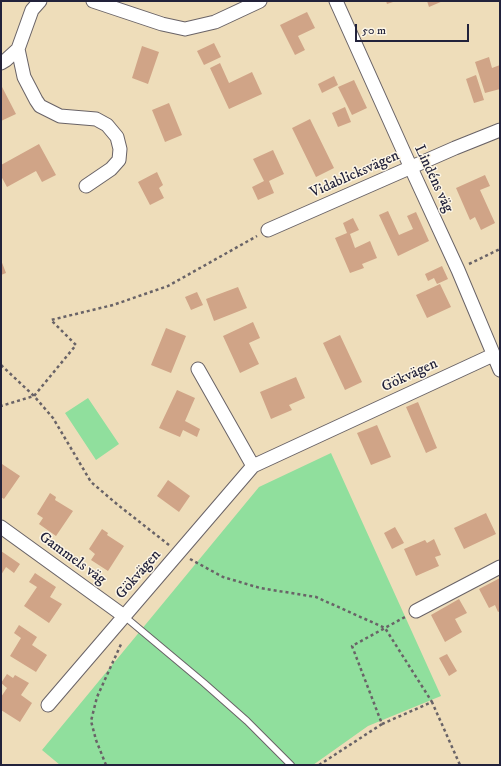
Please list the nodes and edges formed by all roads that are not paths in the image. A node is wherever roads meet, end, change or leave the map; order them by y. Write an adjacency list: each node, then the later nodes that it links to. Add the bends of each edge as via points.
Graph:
1 (40, 1): 5 (street, via 32,10)
2 (93, 1): 3 (street, via 185,29 215,22)
3 (260, 1)
4 (336, 1): 8 (street, Lindéns väg)
5 (18, 49): 6 (street); 9 (street, via 24,77 40,106 60,116 96,119 107,125 117,137 119,160 111,169)
6 (1, 63)
7 (500, 130): 8 (street, Vidablicksvägen)
8 (411, 168): 10 (street, Vidablicksvägen); 11 (street, Lindéns väg, via 458,270)
9 (86, 186)
10 (268, 230)
11 (493, 355): 13 (street, Lindéns väg); 14 (street, Gökvägen)
12 (198, 368): 14 (street)
13 (500, 370)
14 (253, 466): 18 (street, Gökvägen)
15 (1, 527): 18 (street, Gammels väg)
16 (500, 566): 17 (street)
17 (416, 611)
18 (124, 616): 19 (street, Gökvägen); 20 (lane, via 247,721)
19 (48, 705)
20 (291, 765)

